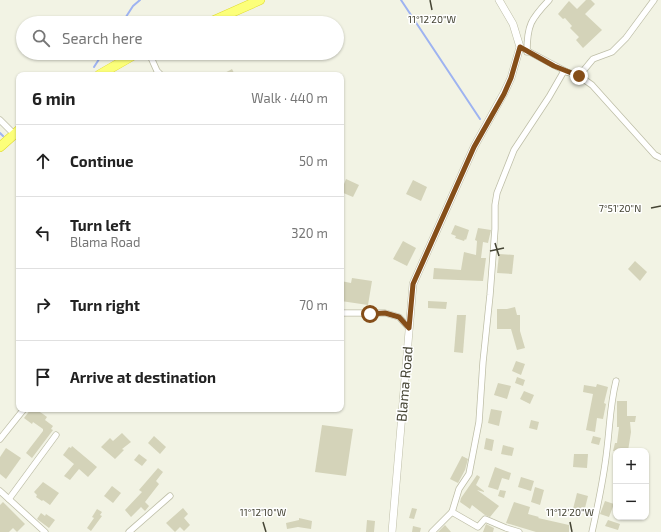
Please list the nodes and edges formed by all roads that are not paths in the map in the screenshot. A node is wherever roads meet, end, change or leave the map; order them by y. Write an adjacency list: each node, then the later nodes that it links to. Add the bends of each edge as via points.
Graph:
1 (260, 0): 5 (highway)
2 (499, 0): 6 (street, via 514,24)
3 (549, 0): 7 (street, via 529,27)
4 (654, 0): 13 (street, via 626,38 612,52 593,59)
5 (224, 16)
6 (520, 47): 7 (street); 20 (street, Blama Road, via 504,94 471,154 413,284)
7 (527, 52): 10 (street)
8 (125, 60): 11 (highway)
9 (152, 60): 12 (street)
10 (564, 71): 13 (street); 28 (street, via 514,150 497,193 479,422 469,474 459,489)
11 (103, 72)
12 (158, 72)
13 (579, 76): 18 (street, via 592,85 655,155)
14 (0, 120): 15 (street)
15 (16, 131)
16 (16, 133): 17 (highway)
17 (0, 147)
18 (661, 158)
19 (344, 313): 20 (street, via 385,313 399,317)
20 (409, 328): 32 (street, Blama Road)
21 (616, 381): 35 (street, via 611,400 602,490)
22 (22, 412): 24 (street)
23 (56, 435): 27 (street)
24 (0, 439)
25 (0, 491): 27 (street)
26 (170, 496): 31 (street)
27 (9, 499): 30 (street)
28 (452, 512): 29 (street); 33 (street)
29 (478, 530): 34 (street, via 485,519)
30 (45, 532)
31 (129, 532)
32 (392, 532)
33 (432, 532)
34 (519, 532)
35 (592, 532)

